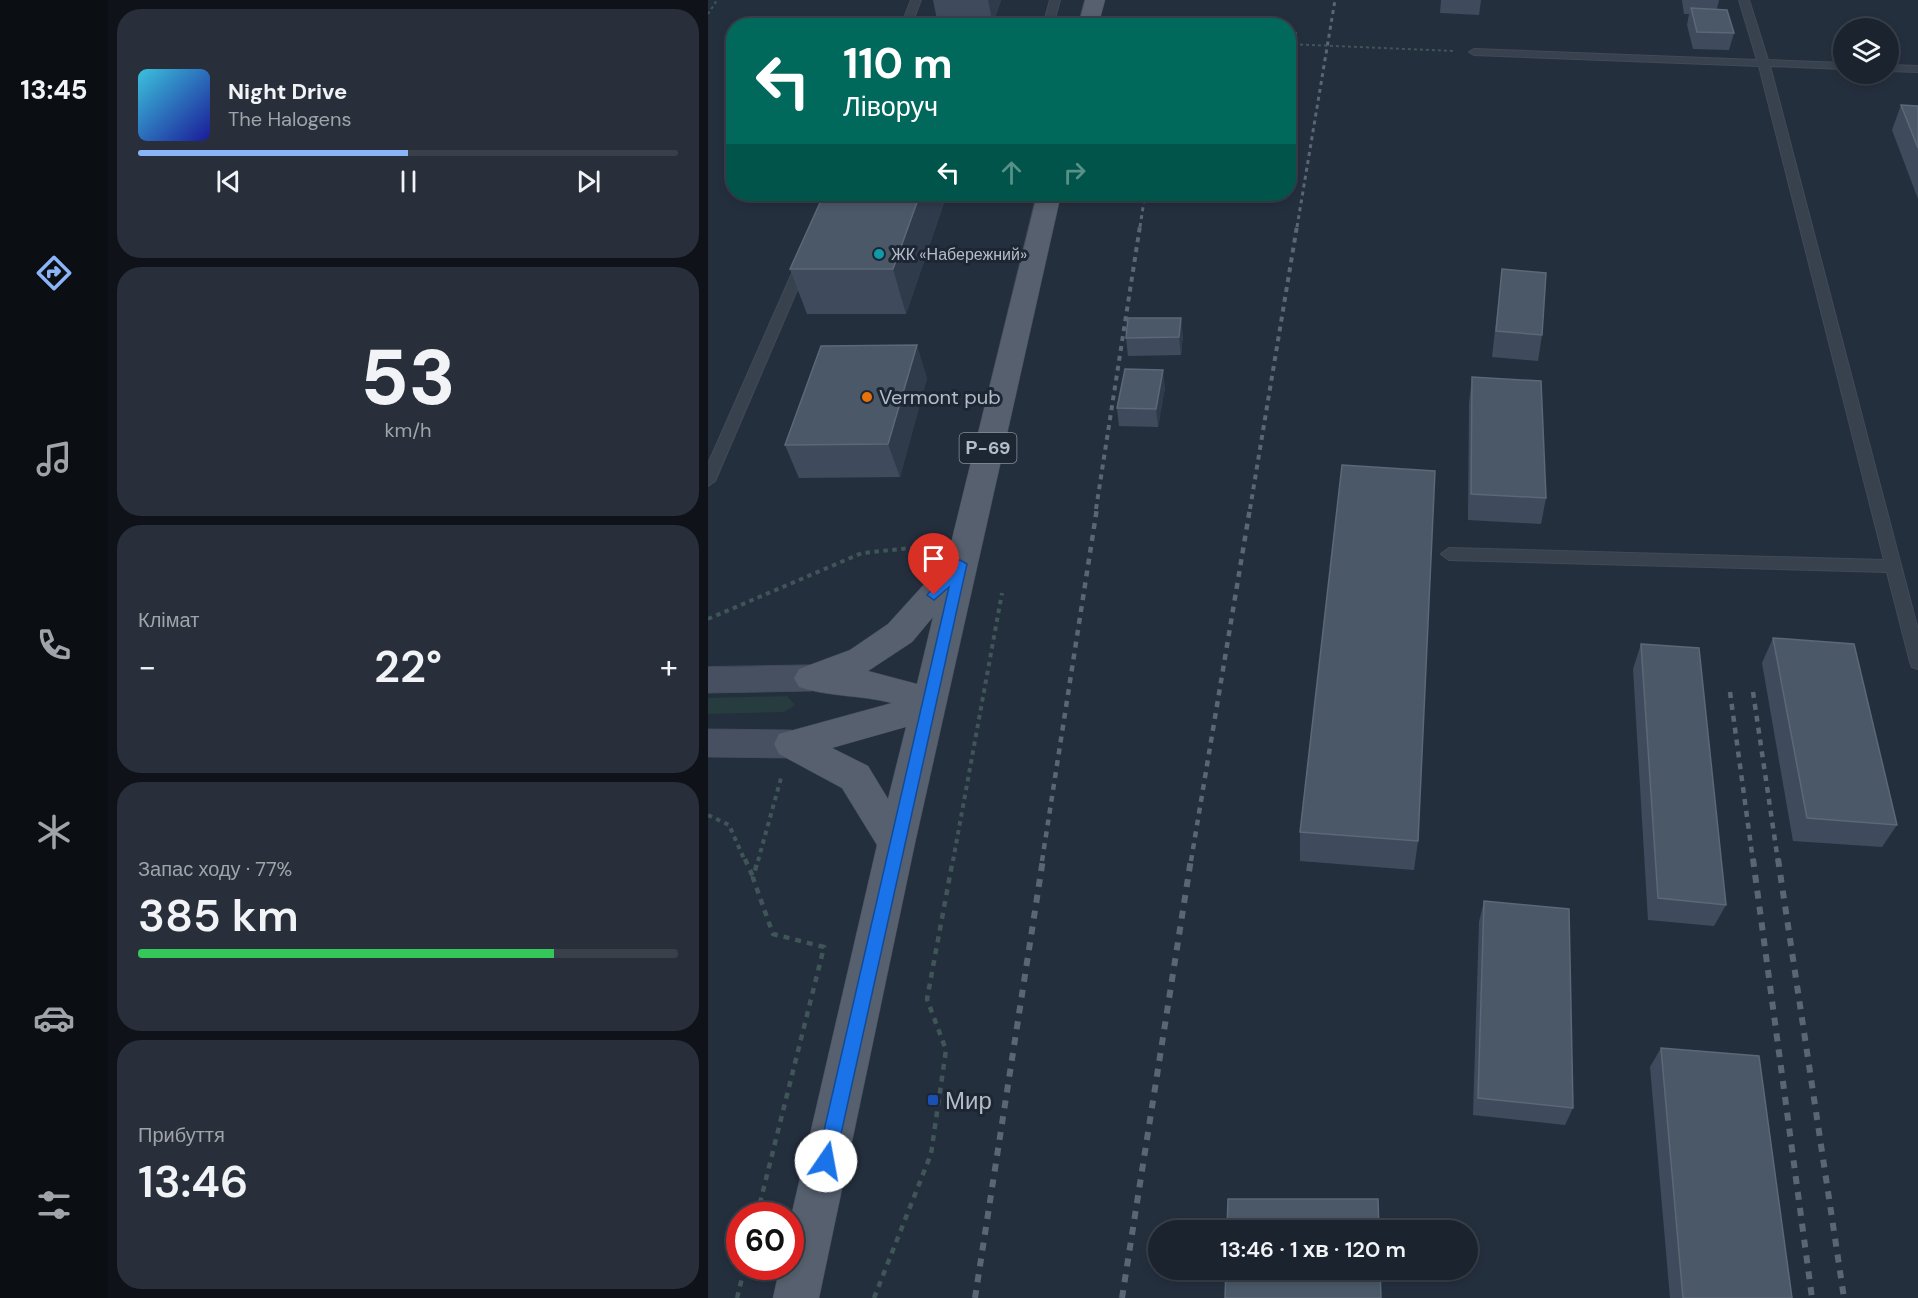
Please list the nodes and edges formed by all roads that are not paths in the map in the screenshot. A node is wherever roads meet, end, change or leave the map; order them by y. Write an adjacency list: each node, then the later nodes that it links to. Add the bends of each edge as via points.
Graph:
1 (916, 0): 5 (lane)
2 (1055, 0): 6 (lane)
3 (1095, 0): 7 (main road)
4 (1744, 0): 9 (lane)
5 (909, 18)
6 (1050, 18)
7 (1090, 18)
8 (1474, 52): 9 (lane)
9 (1764, 64): 10 (lane); 18 (lane)
10 (1833, 66)
11 (1899, 68): 12 (lane)
12 (1918, 69)
13 (1047, 201): 17 (main road, Р-69)
14 (810, 247): 15 (lane)
15 (708, 481)
16 (1449, 554): 18 (lane)
17 (946, 559): 20 (main road, via 900,633 862,659); 22 (main road, Р-69)
18 (1892, 566): 19 (lane)
19 (1918, 662)
20 (811, 678): 21 (street); 22 (main road, via 891,687)
21 (708, 680)
22 (929, 703): 24 (main road, via 882,722); 25 (main road, Р-69)
23 (708, 743): 24 (street)
24 (791, 744): 25 (main road, via 855,777)
25 (896, 843): 26 (main road, Р-69)
26 (796, 1298)

